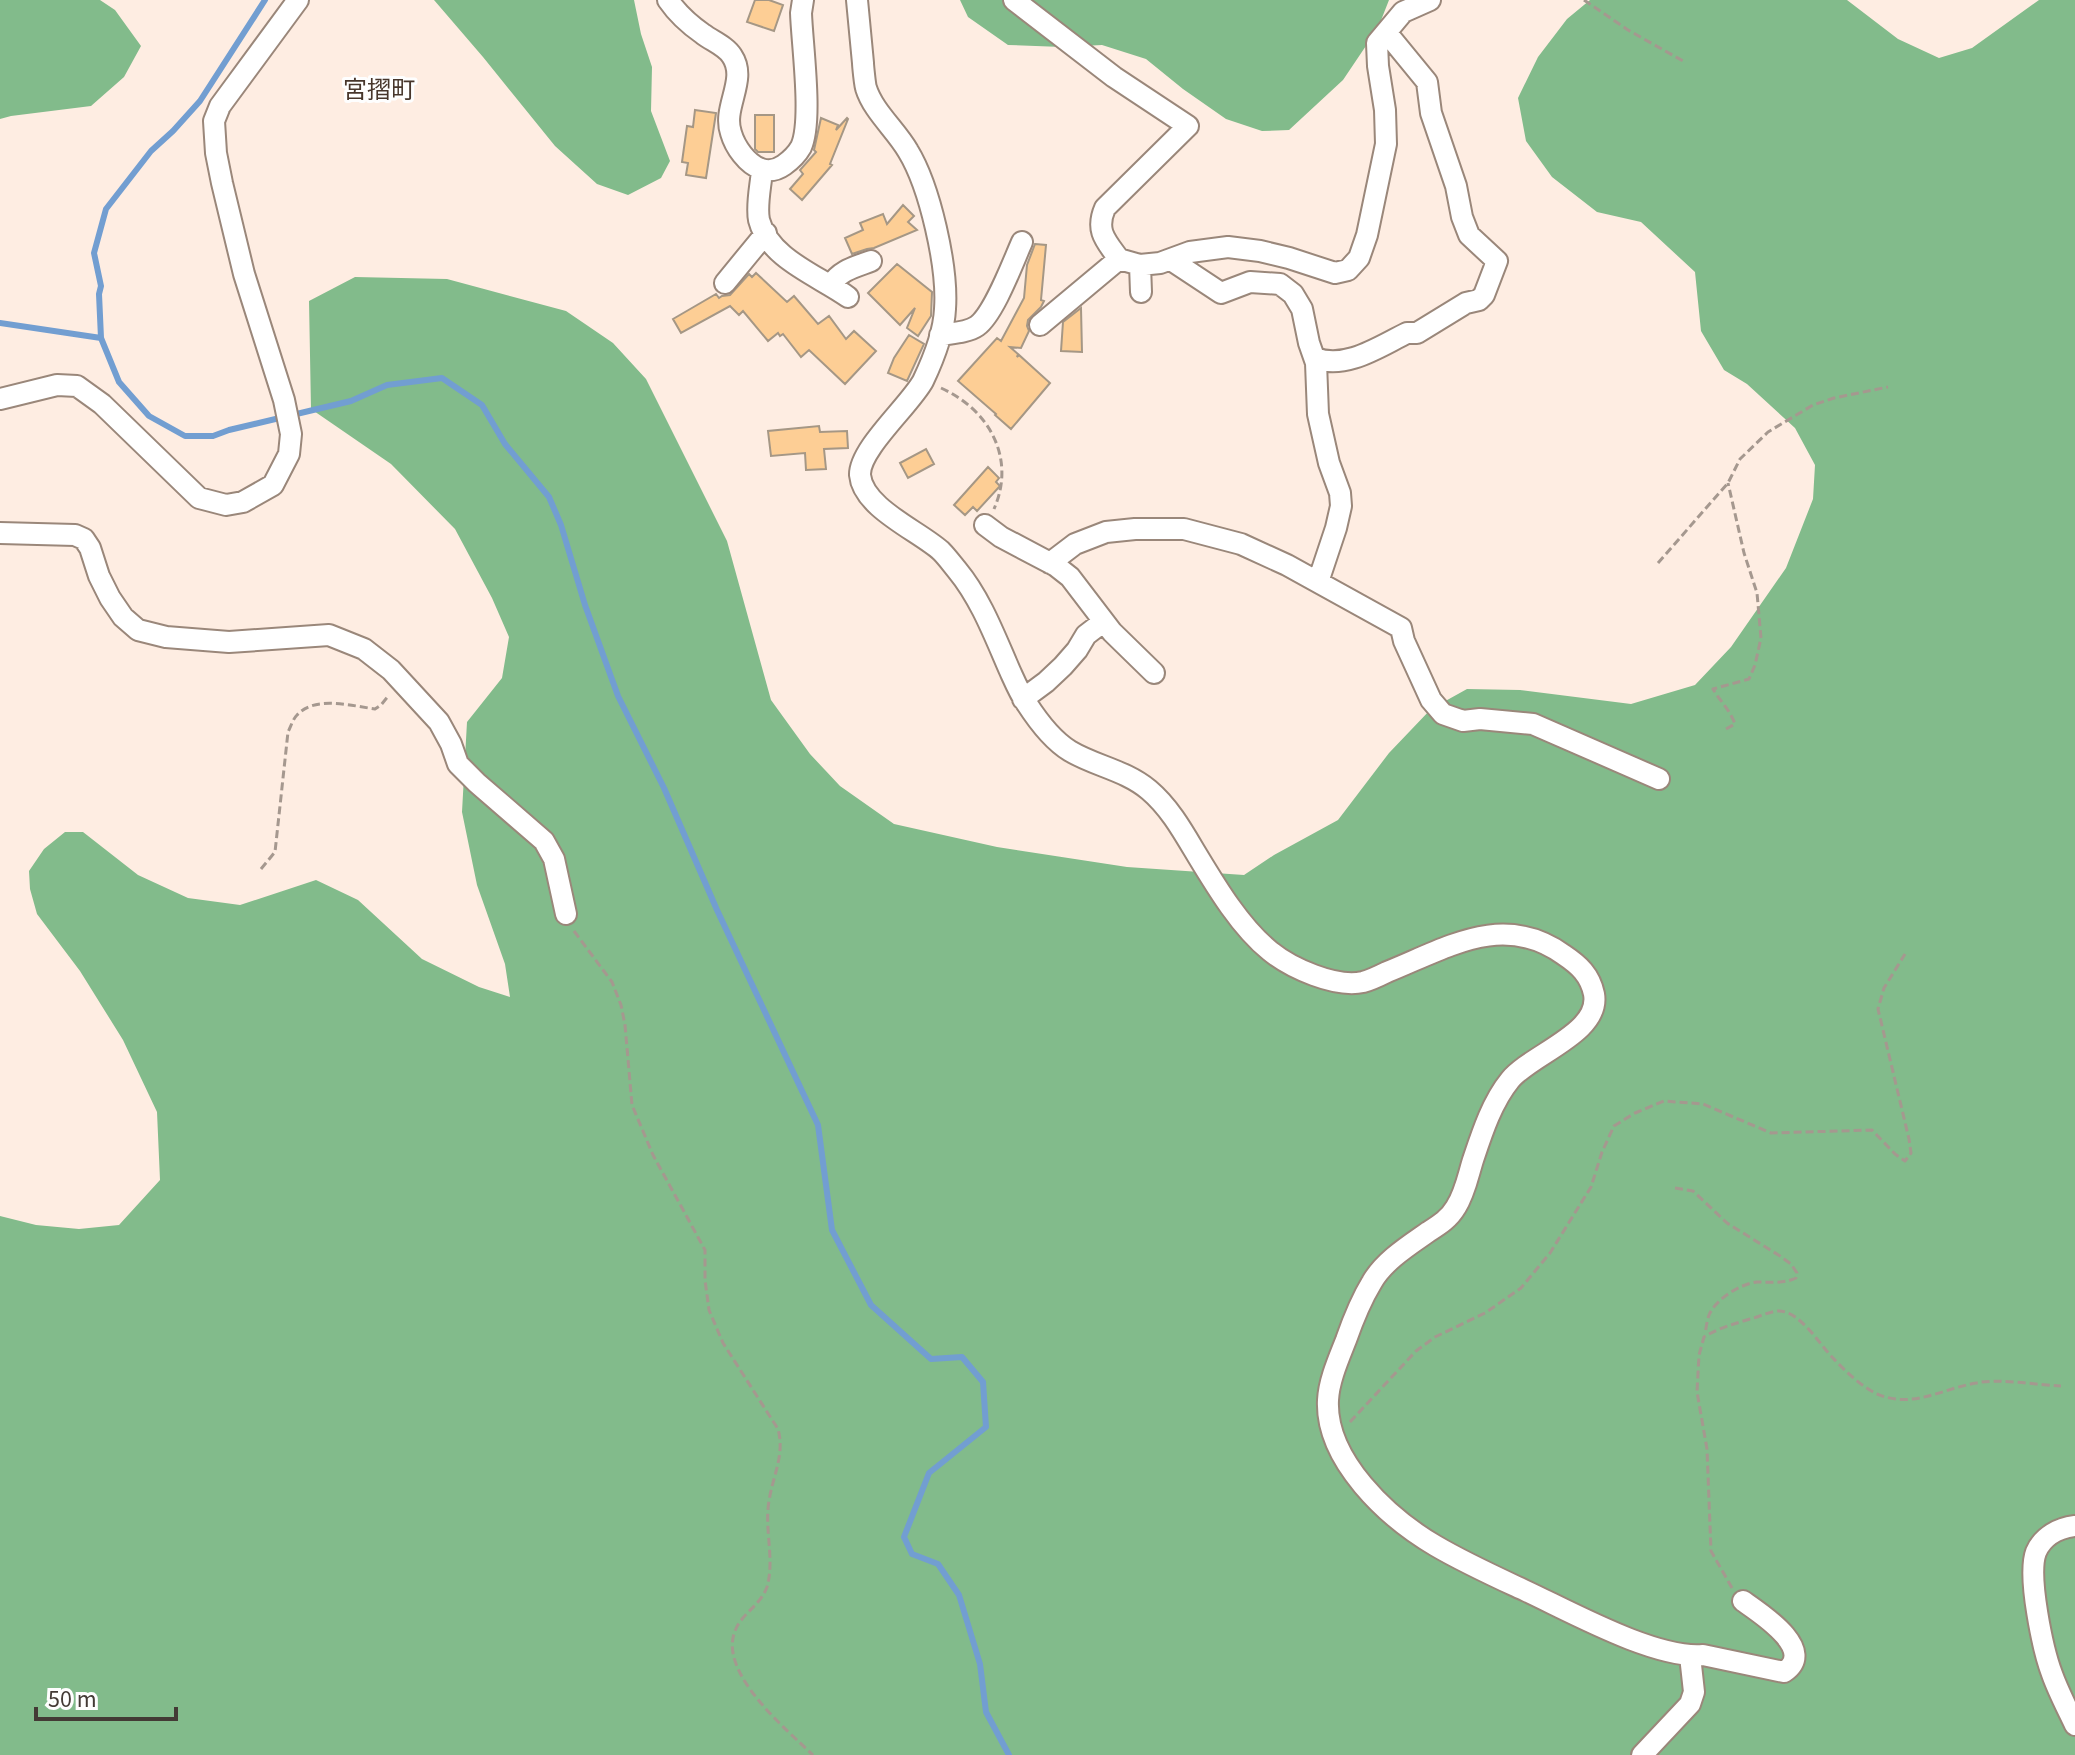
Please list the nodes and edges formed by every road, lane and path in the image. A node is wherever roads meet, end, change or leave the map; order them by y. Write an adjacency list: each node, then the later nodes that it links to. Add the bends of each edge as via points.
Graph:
1 (298, 0): 26 (street, via 214,121 216,153 244,274 291,434 289,454 273,485 226,505 199,498 77,386 57,385)
2 (668, 0): 10 (street, via 682,18 734,58 738,72 729,115 731,134 740,151)
3 (803, 0): 10 (street, via 807,125 795,155 780,168)
4 (857, 0): 22 (street, via 866,92 921,176 938,241 946,287)
5 (1014, 0): 13 (street, via 1188,126 1105,208 1100,221 1104,238)
6 (1430, 0): 8 (street, via 1403,12)
7 (1584, 0): 9 (path)
8 (1386, 32): 14 (street, via 1377,43 1386,144 1367,235 1353,265 1335,273 1228,247); 23 (street, via 1427,82 1431,113 1469,235 1497,261 1479,300 1347,361)
9 (1683, 61)
10 (762, 170): 11 (street, via 759,219)
11 (766, 233): 17 (street); 18 (street, via 800,269)
12 (1022, 242): 22 (street, via 987,316 978,326)
13 (1119, 259): 16 (street); 21 (street)
14 (1171, 260): 16 (street); 23 (street, via 1221,293 1250,282 1280,284 1302,309)
15 (871, 261): 18 (street, via 845,270)
16 (1140, 265): 19 (street)
17 (725, 283)
18 (831, 285): 20 (street)
19 (1141, 292)
20 (848, 297)
21 (1040, 325)
22 (940, 335): 24 (street)
23 (1315, 358): 32 (street, via 1318,414 1341,506)
24 (923, 380): 28 (path, via 979,416 999,450 1002,486); 36 (street, via 865,457 860,479 892,518 940,550 965,579)
25 (1888, 387): 27 (path, via 1813,405 1768,432 1740,459)
26 (0, 399)
27 (1728, 483): 31 (path); 37 (path, via 1757,593 1761,638 1749,679 1713,689 1735,724)
28 (985, 525): 30 (street)
29 (0, 533): 35 (street, via 84,539 110,598 138,630 229,642 329,635 364,649)
30 (1050, 563): 32 (street, via 1075,544 1106,532 1184,529 1241,544); 33 (street, via 1070,577)
31 (1658, 563)
32 (1318, 582): 38 (street, via 1401,628 1431,700 1443,714 1463,721 1533,724)
33 (1103, 622): 34 (street); 36 (street)
34 (1154, 673)
35 (397, 677): 39 (path, via 387,699 375,709 325,703 295,717 288,732 275,852); 40 (street, via 439,722 458,764 544,841 554,859)
36 (1023, 699): 45 (street, via 1068,750 1125,775 1156,796 1245,925 1269,951 1298,969 1358,984 1491,934 1519,935 1552,946 1583,968 1595,1003 1590,1016 1573,1035 1523,1066 1506,1084 1453,1212 1375,1276 1357,1310 1328,1394)
37 (1726, 729)
38 (1659, 779)
39 (261, 869)
40 (566, 914): 50 (path, via 612,982 621,1005 632,1105 705,1250 709,1310 782,1442 768,1502 770,1573 760,1601 735,1628 733,1649 750,1692)
41 (1905, 954): 45 (path, via 1878,1009 1909,1139 1911,1153 1905,1161 1872,1130 1771,1133 1703,1104 1664,1101 1635,1113 1614,1126 1591,1187 1521,1288 1416,1351)
42 (1675, 1188): 43 (path, via 1693,1191 1727,1223 1797,1273 1789,1281 1752,1283 1732,1291 1714,1307)
43 (1704, 1337): 44 (path, via 1781,1311 1803,1324 1861,1383 1895,1400 1976,1383); 47 (path, via 1697,1392 1707,1449 1711,1551)
44 (2061, 1386)
45 (1334, 1441): 48 (street, via 1369,1492 1434,1545 1596,1624)
46 (2075, 1526): 49 (street, via 2047,1537 2033,1569 2051,1673)
47 (1743, 1601): 48 (street, via 1784,1633 1793,1650 1792,1667 1784,1672)
48 (1690, 1656): 51 (street, via 1690,1704)
49 (2075, 1725)
50 (813, 1755)
51 (1642, 1755)

